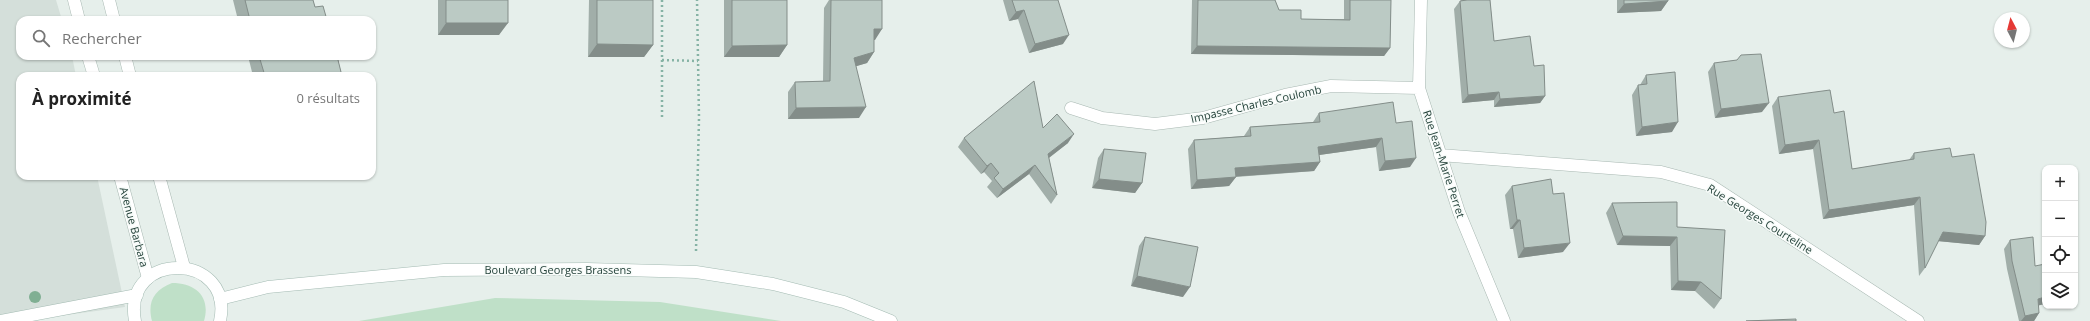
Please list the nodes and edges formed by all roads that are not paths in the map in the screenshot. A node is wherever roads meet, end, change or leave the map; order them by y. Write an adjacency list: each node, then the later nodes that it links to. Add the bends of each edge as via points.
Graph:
1 (74, 0): 4 (street)
2 (109, 0): 5 (street)
3 (1421, 0): 10 (street, Rue Jean-Marie Perret)
4 (78, 16)
5 (113, 16)
6 (89, 60): 8 (street)
7 (126, 60): 9 (street)
8 (93, 72)
9 (129, 72)
10 (1419, 88): 11 (street, Impasse Charles Coulomb, via 1331,86 1285,95 1203,118 1155,124 1102,118); 12 (street, Rue Jean-Marie Perret)
11 (1071, 108)
12 (1440, 155): 23 (street, Rue Jean-Marie Perret, via 1459,212); 24 (street, Rue Georges Courteline, via 1662,172 1710,185)
13 (121, 180): 16 (street, Avenue Barbara)
14 (159, 180): 15 (street)
15 (184, 267): 16 (street, via 172,267); 18 (street, via 207,278 215,287)
16 (148, 278): 17 (street)
17 (137, 295): 19 (street); 20 (street, via 134,308)
18 (220, 299): 21 (street); 22 (street, Boulevard Georges Brassens, via 268,287 444,270 587,269 696,272 773,284 844,302)
19 (0, 321)
20 (136, 321)
21 (220, 321)
22 (891, 321)
23 (1504, 321)
24 (1918, 321)

